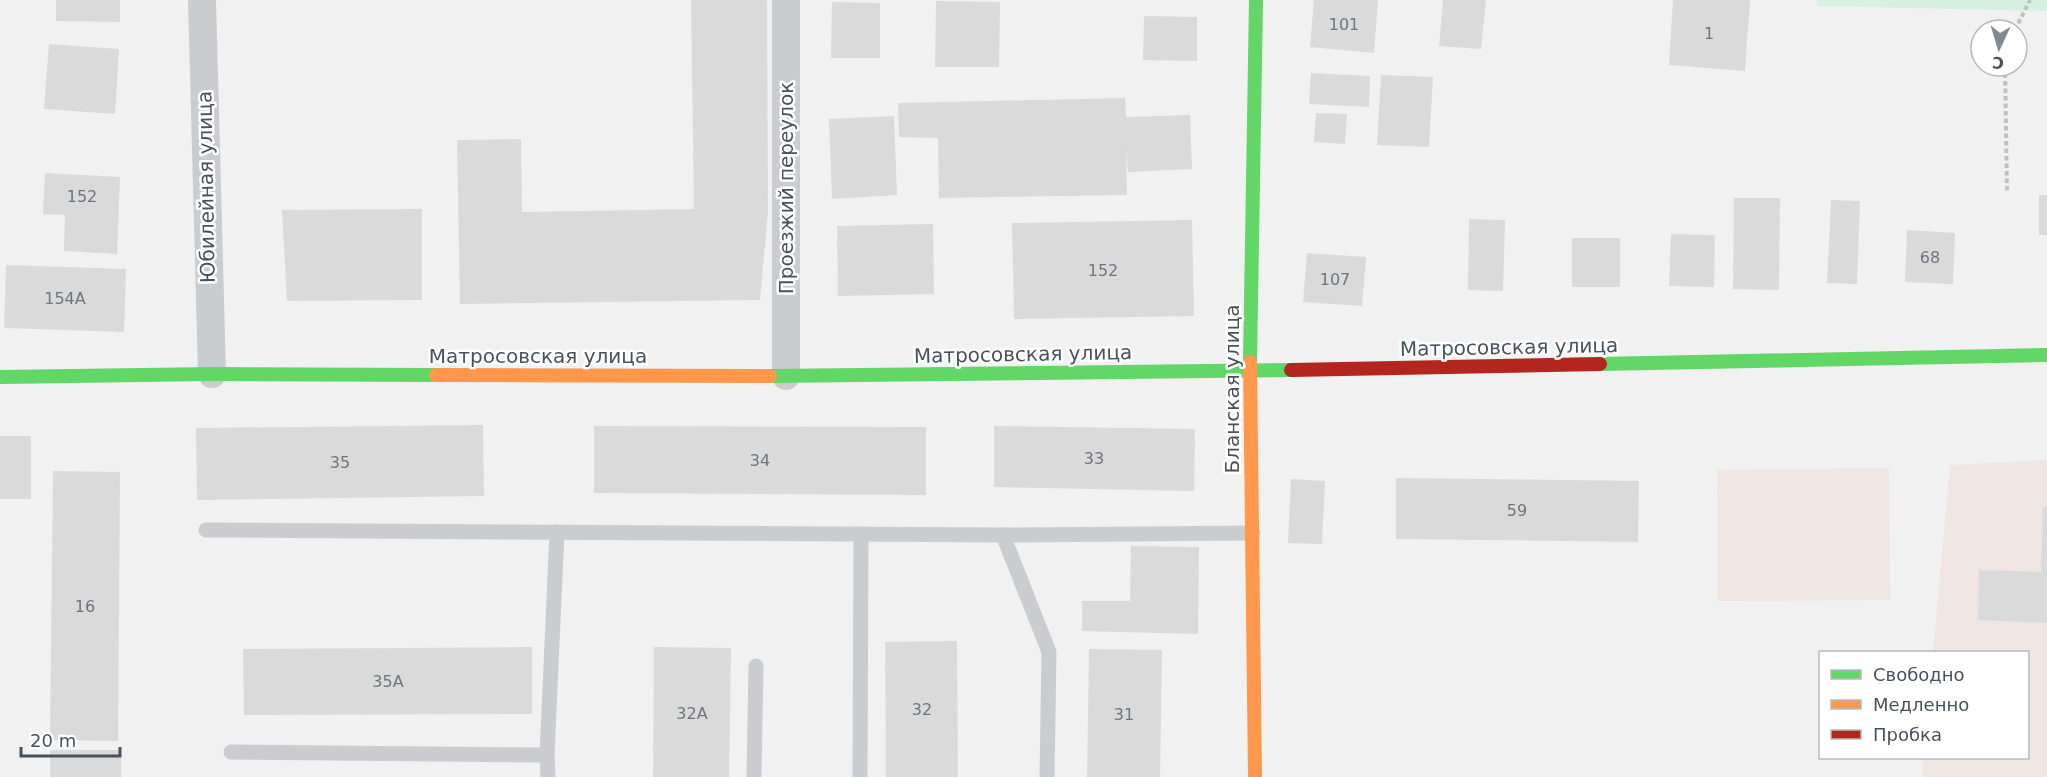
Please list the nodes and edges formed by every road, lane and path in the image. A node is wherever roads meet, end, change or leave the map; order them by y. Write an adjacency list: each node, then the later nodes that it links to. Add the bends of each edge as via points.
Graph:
1 (202, 0): 10 (street, Юбилейная улица)
2 (786, 0): 11 (street, Проезжий переулок)
3 (1256, 0): 9 (main road, Бланская улица)
4 (2030, 0): 5 (path)
5 (2021, 18)
6 (2005, 78): 7 (path)
7 (2007, 192)
8 (2047, 355): 9 (main road, Матросовская улица)
9 (1250, 371): 11 (main road, Матросовская улица); 15 (main road, Бланская улица)
10 (212, 374): 11 (main road, Матросовская улица); 12 (main road, Матросовская улица)
11 (786, 376)
12 (0, 377)
13 (206, 530): 14 (lane)
14 (557, 532): 16 (lane); 20 (lane)
15 (1253, 533): 17 (lane); 25 (main road, Бланская улица)
16 (861, 534): 17 (lane); 23 (lane)
17 (1003, 535): 24 (lane, via 1048,652)
18 (756, 666): 22 (lane)
19 (231, 752): 20 (lane)
20 (547, 755): 21 (lane)
21 (548, 777)
22 (754, 777)
23 (860, 777)
24 (1047, 777)
25 (1255, 777)

